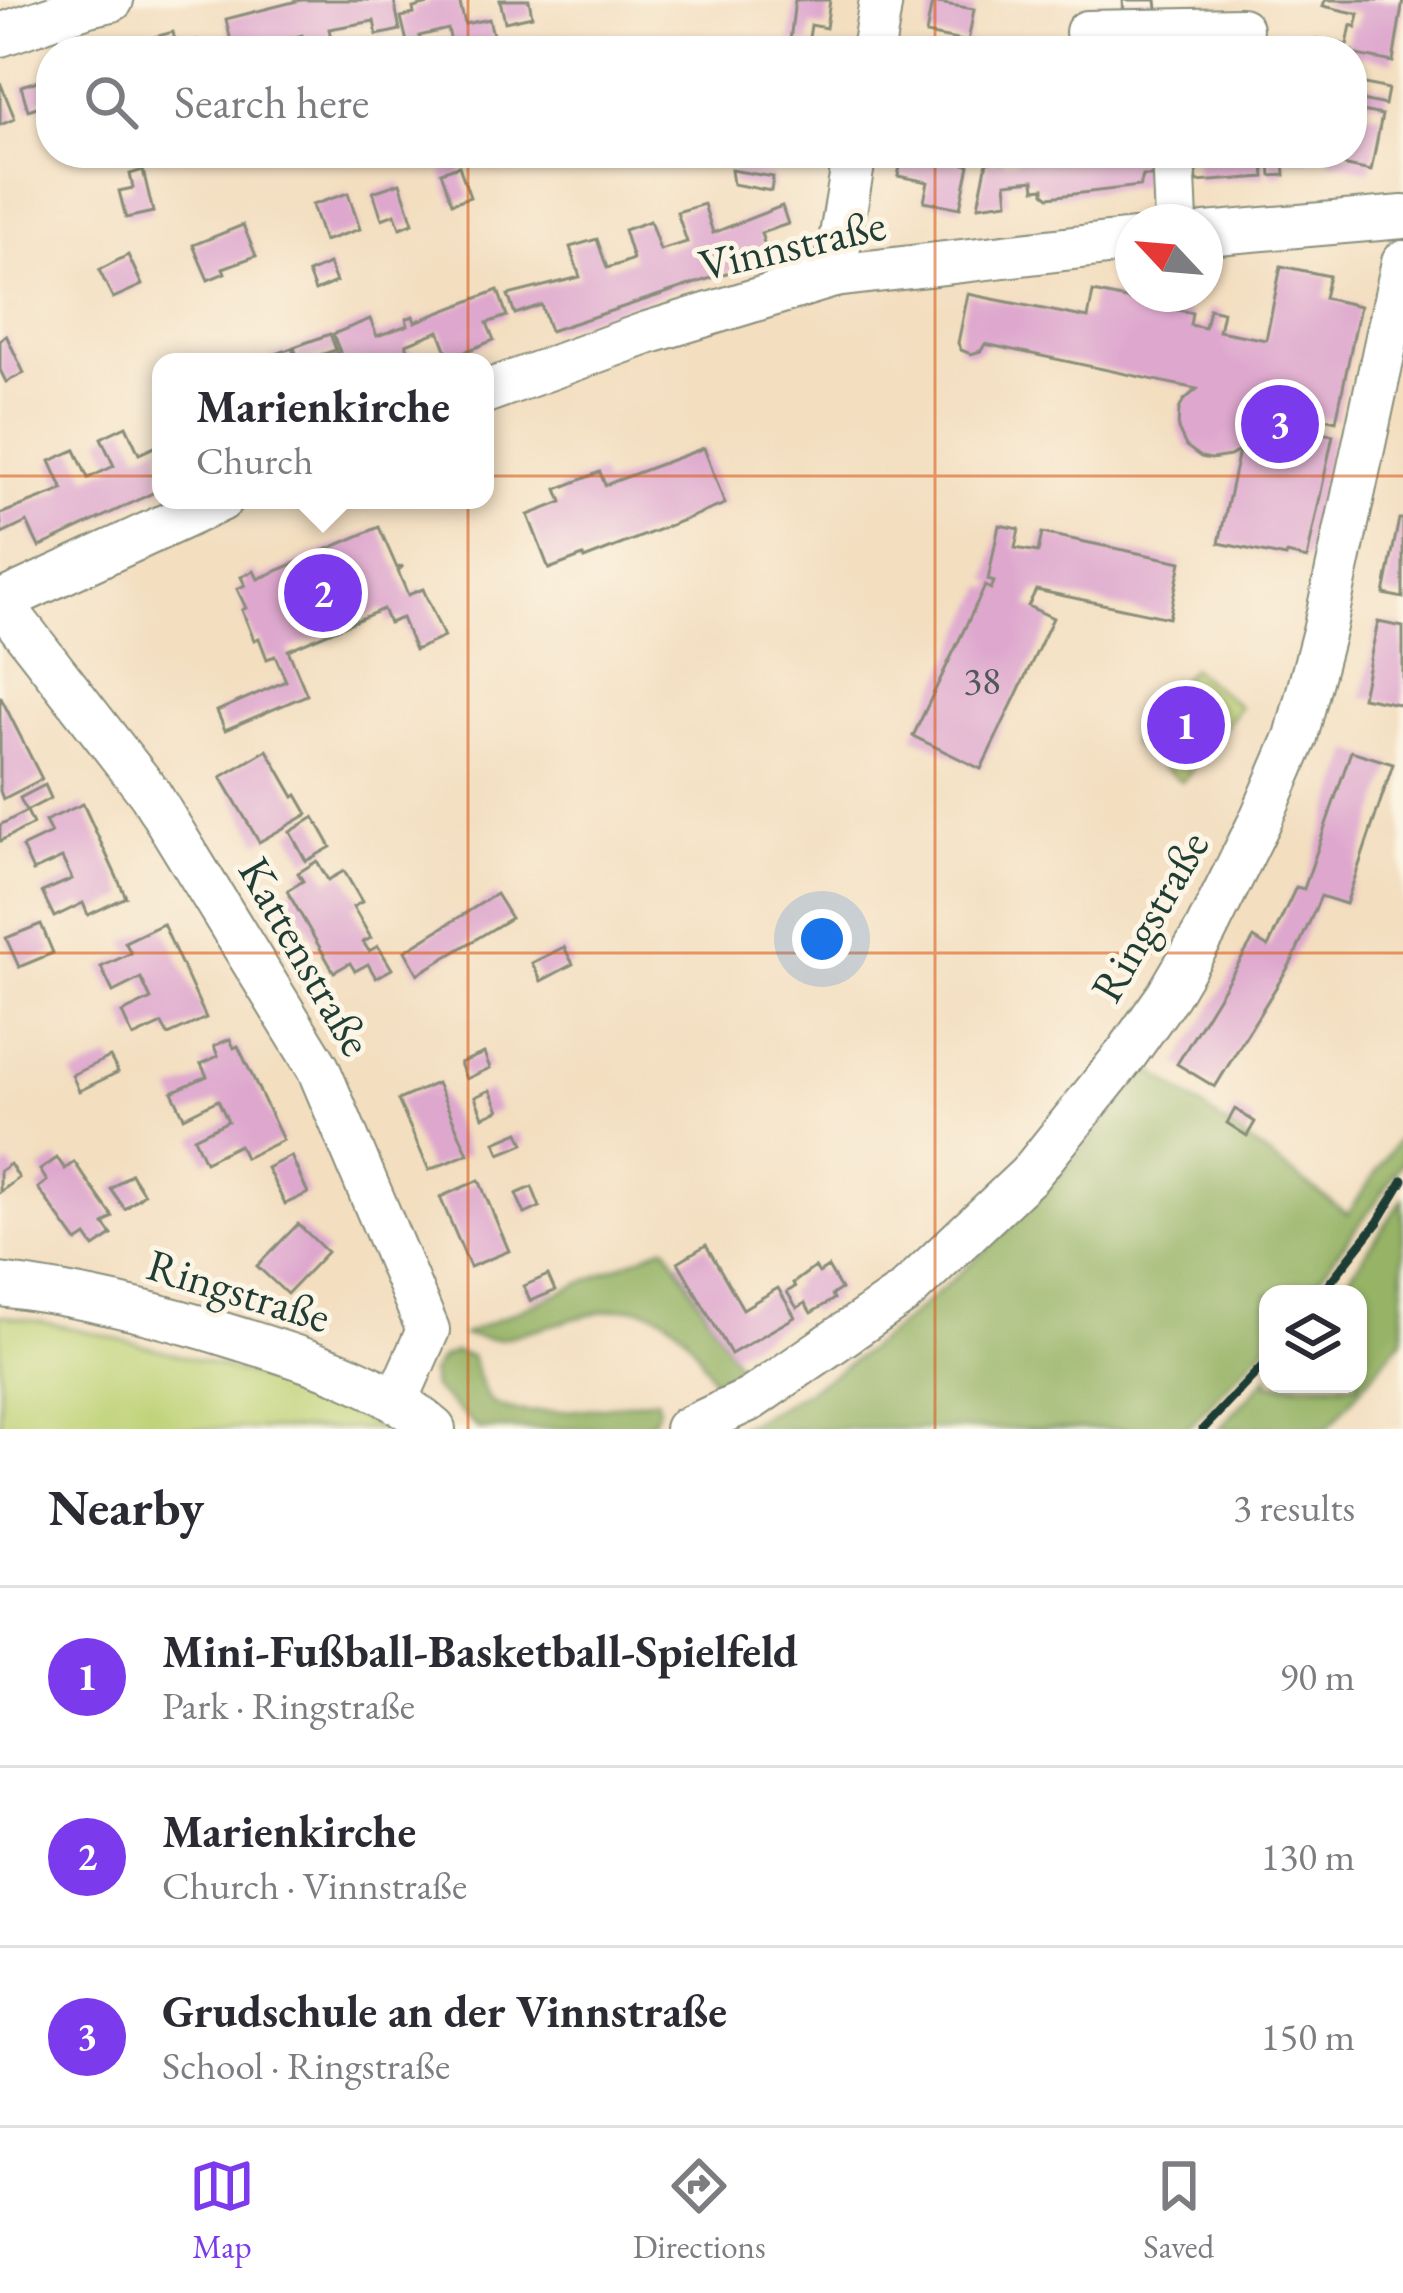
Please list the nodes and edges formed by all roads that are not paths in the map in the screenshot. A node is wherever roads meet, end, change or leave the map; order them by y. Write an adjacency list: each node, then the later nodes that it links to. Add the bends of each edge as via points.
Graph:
1 (112, 0): 5 (street)
2 (881, 0): 6 (street)
3 (1241, 29): 8 (street)
4 (1087, 32): 7 (street)
5 (0, 35)
6 (875, 36)
7 (1123, 36)
8 (1198, 36)
9 (852, 168): 16 (street)
10 (1174, 168): 11 (street)
11 (1175, 204)
12 (1403, 217): 13 (street)
13 (1223, 232)
14 (1115, 244): 16 (street, Vinnstraße)
15 (1403, 262): 23 (street, Ringstraße, via 1296,737 1168,994 1030,1175 904,1293 751,1399)
16 (834, 276): 17 (street, Vinnstraße)
17 (494, 389)
18 (202, 509): 19 (street)
19 (0, 602): 21 (street, Kattenstraße, via 150,794 318,1068 428,1330)
20 (0, 1285): 21 (street, Ringstraße, via 169,1317 307,1360)
21 (397, 1400): 22 (street, Ringstraße)
22 (434, 1429)
23 (686, 1429)

